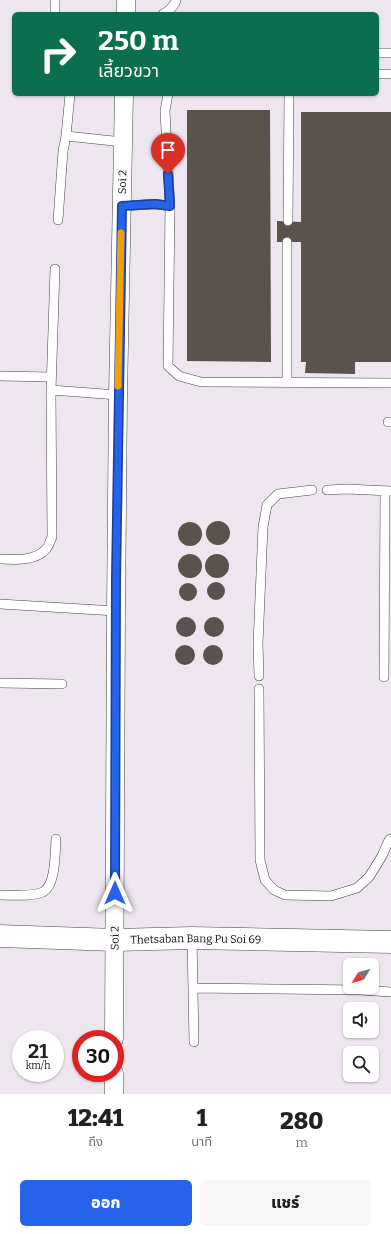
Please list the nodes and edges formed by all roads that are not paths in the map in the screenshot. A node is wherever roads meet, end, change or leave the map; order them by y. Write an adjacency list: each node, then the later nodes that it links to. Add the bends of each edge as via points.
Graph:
1 (55, 0): 4 (lane)
2 (126, 0): 5 (street)
3 (176, 0): 6 (lane)
4 (54, 12)
5 (126, 12)
6 (170, 12)
7 (379, 53): 8 (lane)
8 (391, 53)
9 (379, 74): 10 (lane)
10 (391, 74)
11 (70, 96): 15 (lane)
12 (124, 96): 16 (street, Soi 2)
13 (168, 96): 18 (lane, via 165,111)
14 (289, 96): 20 (lane)
15 (66, 136): 16 (lane); 19 (lane)
16 (123, 142): 17 (street, Soi 2)
17 (122, 206): 18 (lane); 28 (street, Soi 2)
18 (170, 206): 25 (lane, via 168,366 179,376 201,382)
19 (58, 220)
20 (288, 221)
21 (287, 242): 25 (lane)
22 (55, 269): 24 (lane)
23 (0, 376): 24 (lane)
24 (51, 376): 27 (lane)
25 (287, 383): 26 (lane)
26 (391, 383)
27 (51, 390): 28 (lane); 32 (lane, via 52,537 47,548 37,556 15,560)
28 (118, 395): 34 (street, Soi 2)
29 (312, 490): 35 (lane, via 278,494 267,505 263,527 258,636)
30 (327, 490): 31 (lane)
31 (388, 491): 36 (lane)
32 (0, 559)
33 (0, 604): 34 (lane)
34 (116, 611): 45 (street, Soi 2)
35 (260, 676)
36 (384, 677)
37 (0, 683): 38 (lane)
38 (62, 684)
39 (260, 689): 41 (lane, via 260,860 265,880 274,890 285,895 331,896 357,888 369,878 388,840)
40 (56, 839): 42 (lane, via 50,886 44,891 32,894)
41 (391, 839)
42 (0, 895)
43 (0, 936): 45 (street, Thetsaban Bang Pu Soi 69)
44 (192, 938): 45 (street, Thetsaban Bang Pu Soi 69); 46 (street, Thetsaban Bang Pu Soi 69); 47 (lane)
45 (115, 940): 49 (street, Soi 2)
46 (391, 942)
47 (193, 988): 48 (lane); 50 (lane)
48 (391, 992)
49 (114, 1030)
50 (194, 1042)
51 (114, 1082): 52 (street)
52 (114, 1094)

